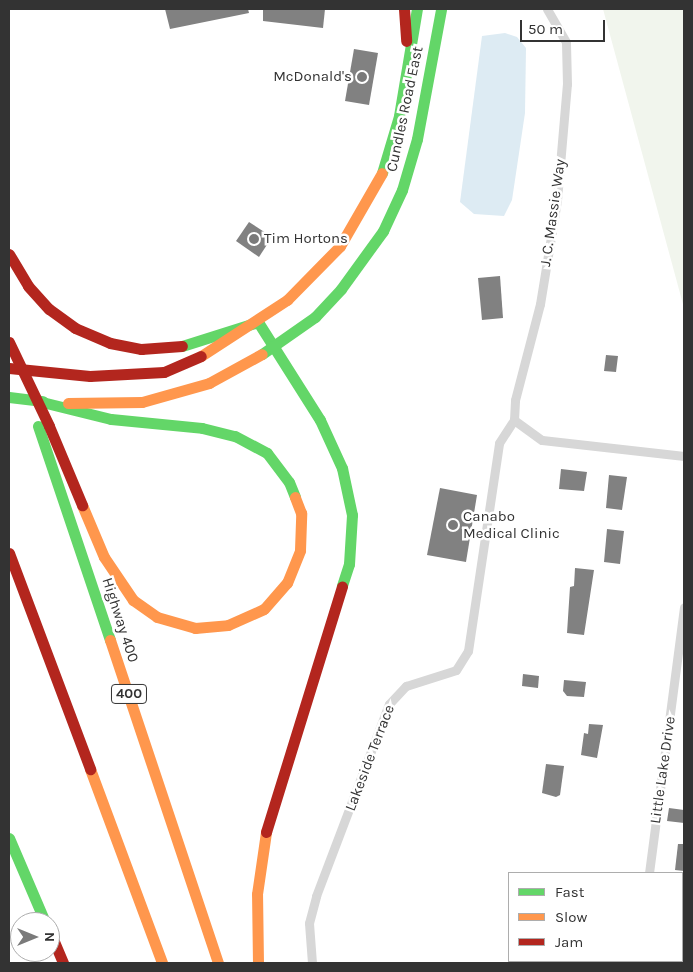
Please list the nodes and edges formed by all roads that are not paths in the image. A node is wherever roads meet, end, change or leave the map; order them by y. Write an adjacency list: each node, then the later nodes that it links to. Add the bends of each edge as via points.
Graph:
1 (404, 9): 5 (main road)
2 (417, 9): 5 (main road, Cundles Road East)
3 (441, 9): 9 (main road, Cundles Road East, via 417,139 391,214 348,281 315,317)
4 (547, 9): 13 (street, J. C. Massie Way, via 566,42 567,84 557,200 540,304 515,400)
5 (407, 71): 7 (main road, Cundles Road East, via 394,134 372,195 348,235 320,268)
6 (9, 254): 7 (main road, via 28,286 49,309 75,328 110,343 141,349 177,348)
7 (258, 322): 9 (main road); 10 (main road, via 194,360 156,373 76,376)
8 (9, 344): 14 (main road, Highway 400 / 400, bridge)
9 (275, 347): 12 (main road, Cundles Road East, via 216,380 163,397 116,404); 25 (main road, via 334,447 352,515 344,585 267,826 257,894)
10 (9, 368)
11 (9, 397): 12 (main road)
12 (38, 401): 14 (main road, via 111,419 202,428 235,436 267,453 289,482 300,513 300,550 287,582 264,609 228,625 195,628 157,617 133,600 104,557)
13 (514, 420): 15 (street, via 542,440); 26 (street, Lakeside Terrace, via 499,443 468,651 456,670 406,686 389,704 316,896 309,923)
14 (43, 426): 24 (main road, Highway 400 / 400)
15 (684, 456)
16 (9, 553): 19 (main road)
17 (9, 581): 19 (main road, via 40,663)
18 (684, 607): 21 (street, Little Lake Drive)
19 (87, 767): 23 (main road)
20 (9, 838): 22 (main road)
21 (649, 872)
22 (42, 912)
23 (162, 963)
24 (218, 963)
25 (258, 963)
26 (312, 963)

